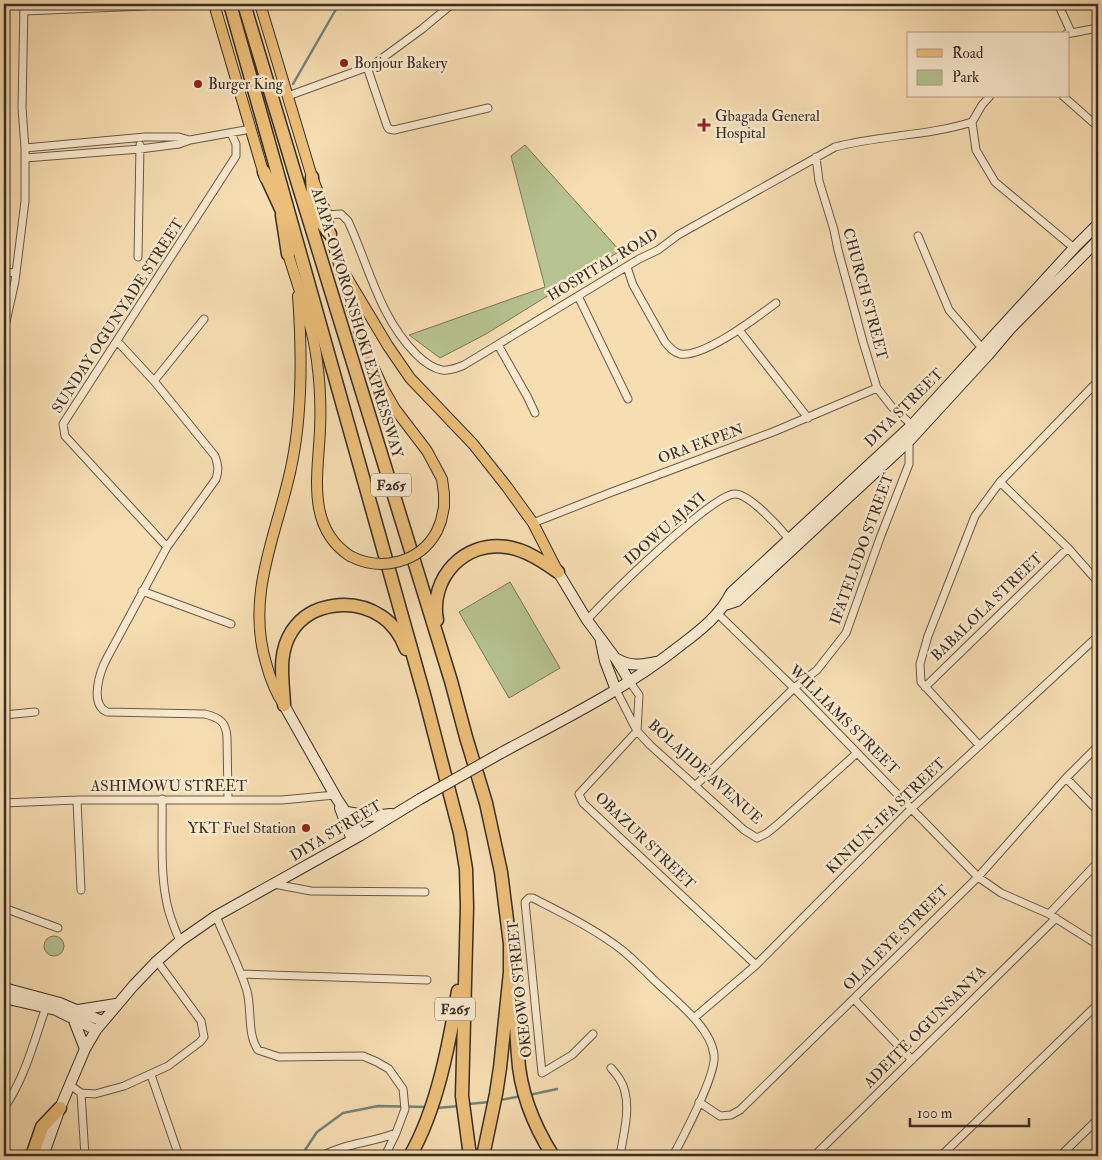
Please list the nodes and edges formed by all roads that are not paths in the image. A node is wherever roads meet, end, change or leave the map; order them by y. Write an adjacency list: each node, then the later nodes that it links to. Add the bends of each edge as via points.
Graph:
1 (214, 4): 19 (main road)
2 (230, 4): 27 (highway, F265)
3 (244, 4): 30 (highway, APAPA-OWORONSHOKI EXPRESSWAY / F265)
4 (260, 4): 13 (main road, APAPA-OWORONSHOKI EXPRESSWAY)
5 (452, 4): 12 (street)
6 (1058, 4): 10 (street)
7 (144, 6): 8 (street)
8 (24, 7): 23 (street, via 22,108)
9 (1098, 28): 11 (street)
10 (1068, 32)
11 (1070, 33)
12 (368, 67): 13 (street); 16 (street, via 386,126 390,129)
13 (288, 96): 29 (main road, APAPA-OWORONSHOKI EXPRESSWAY)
14 (988, 98): 17 (street)
15 (1065, 98): 18 (street)
16 (488, 108)
17 (972, 122): 25 (street, HOSPITAL ROAD, via 854,142); 40 (street, via 976,150 995,182)
18 (1098, 127)
19 (251, 129): 20 (street); 28 (main road)
20 (232, 133): 22 (street); 53 (street, SUNDAY OGUNYADE STREET, via 236,156)
21 (140, 138): 22 (street, via 179,137); 23 (street); 24 (street)
22 (190, 140): 24 (street)
23 (25, 148): 26 (street)
24 (140, 149): 26 (street); 42 (street)
25 (816, 157): 44 (street, HOSPITAL ROAD); 58 (street, CHURCH STREET, via 819,181)
26 (25, 158): 46 (street, via 25,201)
27 (276, 168): 31 (highway); 39 (highway, F265)
28 (264, 172): 31 (highway); 41 (main road)
29 (312, 177): 32 (highway); 33 (main road, APAPA-OWORONSHOKI EXPRESSWAY)
30 (298, 184): 32 (highway); 38 (highway, APAPA-OWORONSHOKI EXPRESSWAY / F265)
31 (282, 211): 39 (highway); 41 (highway)
32 (313, 212): 35 (highway); 38 (highway)
33 (327, 214): 35 (main road, APAPA-OWORONSHOKI EXPRESSWAY); 54 (street, HOSPITAL ROAD, via 341,214 348,221 383,308 407,345 422,360 441,370 454,369)
34 (1098, 224): 40 (main road, DIYA STREET)
35 (330, 234): 43 (main road, APAPA-OWORONSHOKI EXPRESSWAY)
36 (918, 236): 55 (street, via 949,310)
37 (1098, 240): 63 (main road, DIYA STREET, via 1010,329)
38 (316, 242): 80 (highway, APAPA-OWORONSHOKI EXPRESSWAY / F265)
39 (297, 244): 85 (highway, F265)
40 (1074, 248): 55 (main road, DIYA STREET)
41 (288, 254): 47 (main road)
42 (138, 257)
43 (339, 262): 47 (main road, bridge, via 360,336 380,382 440,474 444,494 441,521 432,541 409,558 374,564 365,562 350,556 328,536 316,490 320,418 317,361 306,308); 65 (main road, via 410,378 473,444)
44 (627, 267): 48 (street, HOSPITAL ROAD); 51 (street, via 633,285 671,349 680,354 696,353)
45 (4, 272): 46 (street)
46 (16, 273): 52 (street)
47 (297, 285): 86 (main road, via 301,378 298,422 293,462 261,584 260,614 261,645 277,694)
48 (578, 296): 54 (street, HOSPITAL ROAD); 59 (street)
49 (776, 303): 51 (street)
50 (204, 319): 56 (street)
51 (739, 330): 61 (street)
52 (4, 331)
53 (117, 341): 56 (street); 67 (street, SUNDAY OGUNYADE STREET, via 63,424 63,430 65,436)
54 (498, 344): 60 (street)
55 (982, 348): 62 (main road, DIYA STREET)
56 (154, 381): 67 (street, via 218,463 216,478)
57 (1098, 381): 64 (street)
58 (877, 388): 61 (street, ORA EKPEN); 62 (street, CHURCH STREET)
59 (628, 398)
60 (535, 414)
61 (808, 418): 65 (street, ORA EKPEN)
62 (912, 425): 66 (main road, DIYA STREET)
63 (910, 440): 72 (main road, DIYA STREET, via 737,601); 83 (street, IFATELUDO STREET, via 908,464 846,633 817,670)
64 (1000, 482): 68 (street); 82 (street, via 975,516 928,636 920,664)
65 (533, 523): 69 (main road)
66 (789, 539): 72 (main road, DIYA STREET, via 731,593); 74 (street, IDOWU AJAYI, via 748,498 734,494 725,497 698,515)
67 (167, 546): 71 (street)
68 (1068, 548): 70 (street); 82 (street, BABALOLA STREET)
69 (558, 572): 74 (main road); 80 (highway, via 520,550 495,546 471,550 449,569 437,597 436,612)
70 (1098, 582)
71 (142, 591): 75 (street); 96 (street, via 102,669 98,703 107,712 205,714 223,721 227,737)
72 (725, 605): 73 (main road, DIYA STREET)
73 (717, 613): 79 (main road, DIYA STREET); 83 (street, WILLIAMS STREET)
74 (587, 620): 77 (main road)
75 (231, 624)
76 (1098, 636): 90 (street, KINIUN-IFA STREET)
77 (601, 639): 78 (main road); 84 (main road)
78 (616, 658): 79 (main road, via 628,665); 81 (main road)
79 (662, 661): 81 (main road, DIYA STREET)
80 (451, 681): 120 (highway, APAPA-OWORONSHOKI EXPRESSWAY / F265, via 486,803 501,872 510,944)
81 (630, 682): 84 (main road, DIYA STREET); 89 (street, via 639,695)
82 (924, 687): 90 (street)
83 (794, 688): 92 (street, WILLIAMS STREET); 94 (street, IFATELUDO STREET)
84 (616, 690): 89 (street, BOLAJIDE AVENUE); 103 (main road, DIYA STREET, bridge)
85 (425, 698): 86 (highway, via 405,646 391,624 369,610 332,605 302,621 287,641 281,665); 117 (highway, F265, via 460,833 466,869)
86 (284, 705): 95 (main road)
87 (34, 712): 88 (street)
88 (4, 715)
89 (637, 731): 94 (street, BOLAJIDE AVENUE); 119 (street, OBAZUR STREET, via 579,794 583,803)
90 (979, 745): 100 (street, KINIUN-IFA STREET)
91 (1098, 746): 93 (street, OLALEYE STREET)
92 (857, 753): 94 (street, BOLAJIDE AVENUE, via 777,825 757,838); 100 (street, WILLIAMS STREET)
93 (1066, 778): 101 (street); 106 (street, OLALEYE STREET)
94 (695, 786)
95 (336, 797): 96 (street, ASHIMOWU STREET); 102 (main road); 104 (main road)
96 (228, 798): 97 (street, ASHIMOWU STREET)
97 (162, 799): 98 (street, ASHIMOWU STREET); 115 (street, via 165,888)
98 (78, 800): 99 (street, ASHIMOWU STREET); 108 (street)
99 (4, 803)
100 (912, 808): 106 (street, WILLIAMS STREET); 119 (street, KINIUN-IFA STREET)
101 (1098, 811)
102 (347, 812): 103 (main road, via 370,816); 104 (main road)
103 (394, 813): 104 (main road, DIYA STREET)
104 (356, 837): 107 (main road, DIYA STREET)
105 (1098, 862): 111 (street)
106 (978, 877): 111 (street, WILLIAMS STREET, via 1001,893); 125 (street, OLALEYE STREET)
107 (274, 884): 109 (street, via 311,892); 112 (main road, DIYA STREET)
108 (81, 890)
109 (425, 892)
110 (4, 908): 114 (street)
111 (1049, 914): 113 (street, WILLIAMS STREET)
112 (216, 916): 115 (main road, DIYA STREET); 121 (street)
113 (1056, 918): 116 (street, WILLIAMS STREET); 134 (street, ADEITE OGUNSANYA)
114 (58, 928)
115 (180, 941): 118 (main road, DIYA STREET)
116 (1098, 946)
117 (466, 949): 153 (highway, F265, via 442,1068 428,1114); 154 (highway, via 462,1096)
118 (158, 961): 126 (main road, DIYA STREET); 136 (street, via 201,1021 204,1037 168,1066)
119 (756, 965): 130 (street, KINIUN-IFA STREET)
120 (510, 972): 155 (highway, F265, via 496,1094); 156 (highway, via 521,1077 532,1116)
121 (241, 974): 122 (street); 144 (street, via 252,1038 258,1050 279,1057 363,1056 389,1070 403,1089 405,1099 405,1109)
122 (427, 980)
123 (4, 988): 128 (main road)
124 (4, 998): 128 (main road)
125 (854, 999): 134 (street); 139 (street, OLALEYE STREET, via 740,1110 720,1116)
126 (116, 1004): 129 (main road); 131 (main road, DIYA STREET)
127 (1098, 1004): 160 (street)
128 (54, 1007): 129 (main road); 140 (street)
129 (75, 1014): 131 (main road); 133 (main road)
130 (694, 1018): 132 (street, OKEOWO STREET, via 622,950 585,925 529,898 525,902 542,1073 572,1055); 139 (street, OKEOWO STREET, via 711,1041 715,1056)
131 (99, 1025): 133 (main road, DIYA STREET)
132 (593, 1034)
133 (85, 1049): 137 (main road, DIYA STREET)
134 (912, 1060): 159 (street, ADEITE OGUNSANYA)
135 (611, 1068): 157 (street, via 626,1092)
136 (151, 1075): 138 (street, via 95,1094); 150 (street)
137 (70, 1085): 138 (street); 141 (main road, DIYA STREET)
138 (81, 1093): 149 (street)
139 (699, 1102): 158 (street, OKEOWO STREET)
140 (4, 1108)
141 (60, 1108): 143 (highway)
142 (1098, 1119): 161 (street)
143 (47, 1128): 147 (highway); 148 (main road)
144 (396, 1133): 151 (street); 152 (street)
145 (4, 1152): 146 (street)
146 (17, 1156)
147 (32, 1156)
148 (43, 1156)
149 (85, 1156)
150 (179, 1156)
151 (322, 1156)
152 (385, 1156)
153 (410, 1156)
154 (470, 1156)
155 (483, 1156)
156 (552, 1156)
157 (620, 1156)
158 (673, 1156)
159 (814, 1156)
160 (941, 1156)
161 (1060, 1156)

